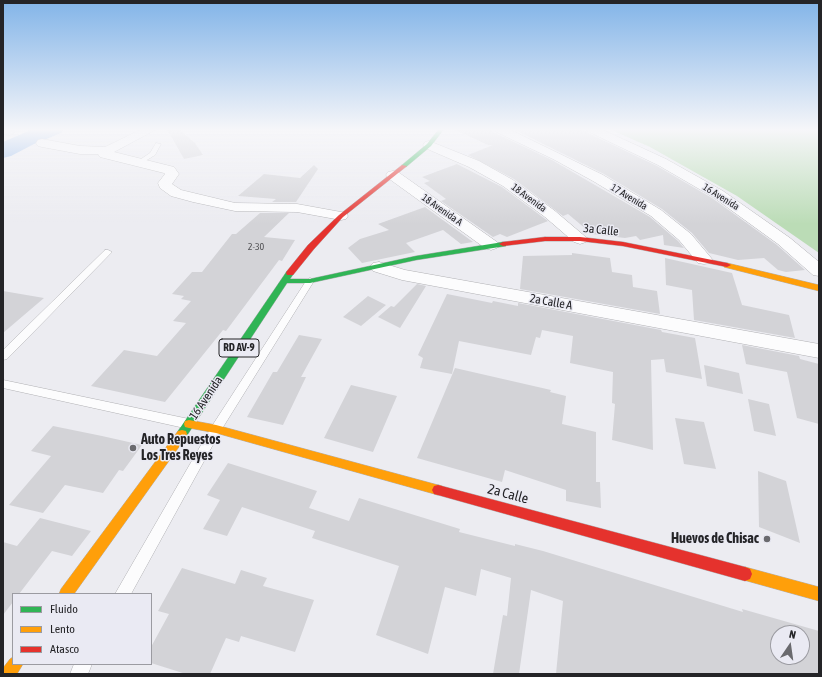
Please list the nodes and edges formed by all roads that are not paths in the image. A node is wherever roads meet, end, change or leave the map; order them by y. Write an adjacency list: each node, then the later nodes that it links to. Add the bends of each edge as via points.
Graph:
1 (134, 161): 6 (street)
2 (410, 161): 7 (street, 16 Avenida / RD AV-9)
3 (466, 161): 9 (street, 18 Avenida, via 508,183)
4 (565, 161): 12 (street, 17 Avenida, via 656,213 685,237)
5 (659, 161): 14 (street, 16 Avenida, via 718,194 784,241)
6 (140, 162): 8 (street, via 169,170 172,174 165,183 167,187 176,193 193,198 235,207 297,208)
7 (393, 175): 8 (street, 16 Avenida / RD AV-9); 10 (street, 18 Avenida A)
8 (341, 216): 15 (street, 16 Avenida / RD AV-9, via 311,247)
9 (580, 239): 10 (street, 3a Calle, via 545,239); 12 (street, 3a Calle)
10 (491, 245): 13 (street, 3a Calle)
11 (108, 252): 19 (lane)
12 (704, 259): 17 (street, 3a Calle)
13 (379, 267): 16 (street, 2a Calle A); 18 (street, 2a Calle A, via 402,274)
14 (819, 271)
15 (284, 281): 16 (street, 2a Calle A); 21 (street, 16 Avenida / RD AV-9)
16 (310, 281): 22 (lane, 16 Avenida)
17 (819, 288)
18 (819, 351)
19 (3, 356)
20 (3, 384): 21 (lane)
21 (189, 424): 22 (street, 2a Calle); 23 (street, 16 Avenida / RD AV-9)
22 (216, 429): 24 (lane, 16 Avenida); 25 (street, 2a Calle)
23 (67, 593)
24 (124, 593)
25 (819, 594)
26 (14, 665): 28 (street)
27 (83, 665): 29 (lane)
28 (8, 674)
29 (78, 674)

